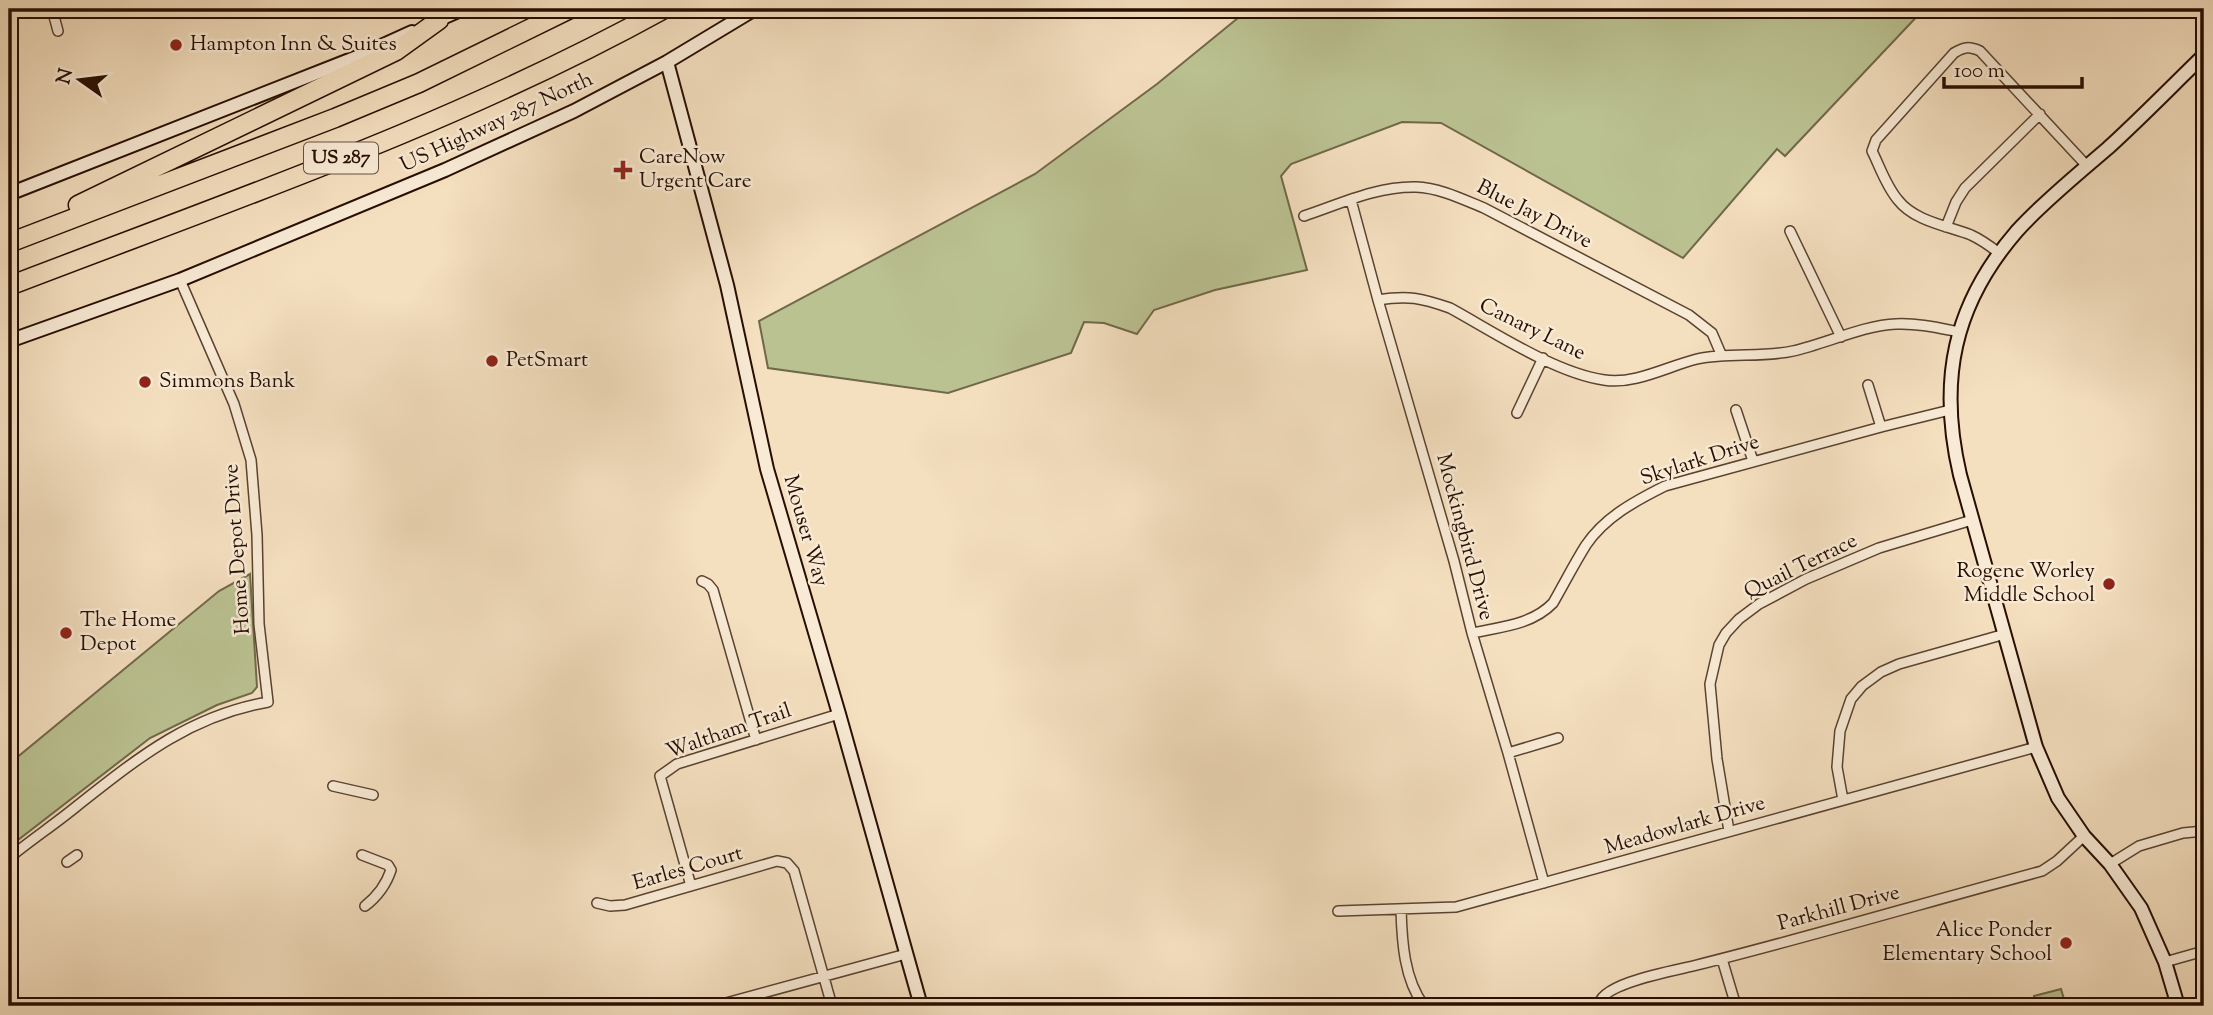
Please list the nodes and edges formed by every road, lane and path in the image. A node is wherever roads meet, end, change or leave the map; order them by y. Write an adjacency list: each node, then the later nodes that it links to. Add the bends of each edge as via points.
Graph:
1 (52, 9): 7 (street)
2 (463, 9): 6 (street)
3 (570, 9): 18 (highway, US 287, via 419,83)
4 (664, 9): 21 (highway, US 287, via 449,115)
5 (755, 9): 9 (street, US Highway 287 North)
6 (439, 20): 12 (street, via 357,57); 17 (highway, via 396,51)
7 (58, 31)
8 (2204, 55): 11 (street)
9 (667, 62): 20 (street, US Highway 287 North, via 445,170); 38 (street, Mouser Way, via 727,285 767,469)
10 (2039, 114): 11 (street); 15 (street, via 1965,188); 15 (street, via 1980,51 1963,47 1876,140 1872,151 1898,201)
11 (2087, 166): 19 (street)
12 (9, 194)
13 (1351, 200): 14 (street, Blue Jay Drive); 22 (street, Mockingbird Drive); 26 (street, Blue Jay Drive, via 1385,189 1416,187 1453,195 1689,315 1712,333)
14 (1304, 216)
15 (1946, 227): 19 (street, via 1974,236)
16 (1790, 231): 24 (street)
17 (9, 235)
18 (9, 243)
19 (1999, 253): 23 (street)
20 (180, 280): 25 (street, US Highway 287 North); 51 (street, Home Depot Drive, via 234,404 251,460 268,702 225,712 141,755)
21 (9, 286)
22 (1378, 300): 27 (street, Canary Lane, via 1402,296 1429,301); 36 (street, Mockingbird Drive)
23 (1960, 332): 24 (street, Canary Lane, via 1894,324); 30 (street)
24 (1841, 337): 26 (street, Canary Lane, via 1776,354)
25 (9, 341)
26 (1721, 355): 27 (street, Canary Lane, via 1607,381 1579,375)
27 (1543, 358): 31 (street)
28 (1868, 385): 32 (street)
29 (1736, 410): 33 (street)
30 (1950, 410): 32 (street, Skylark Drive); 34 (street, via 1952,440)
31 (1517, 413)
32 (1881, 426): 33 (street, Skylark Drive)
33 (1753, 461): 36 (street, Skylark Drive, via 1665,486 1636,500 1587,544 1548,609 1521,623)
34 (1972, 520): 37 (street); 46 (street, Quail Terrace, via 1879,548 1806,579 1759,604 1726,633 1710,684)
35 (702, 581): 40 (street, via 713,590)
36 (1472, 633): 42 (street, Mockingbird Drive)
37 (2005, 634): 41 (street); 45 (street, via 1899,664 1862,686 1851,699 1840,731 1837,767)
38 (839, 714): 40 (street, Waltham Trail); 61 (street, Mouser Way)
39 (1558, 738): 42 (street)
40 (756, 740): 55 (street, Waltham Trail, via 677,764 660,776)
41 (2036, 747): 45 (street, Meadowlark Drive); 48 (street, via 2057,798)
42 (1508, 753): 54 (street, Mockingbird Drive)
43 (333, 786): 44 (street)
44 (373, 795)
45 (1843, 800): 46 (street, Meadowlark Drive)
46 (1729, 831): 54 (street, Meadowlark Drive)
47 (2204, 831): 53 (street, via 2139,846)
48 (2084, 836): 53 (street); 62 (street, Parkhill Drive, via 2042,871)
49 (77, 855): 52 (street)
50 (362, 855): 57 (street, via 391,870 375,899)
51 (9, 858)
52 (67, 862)
53 (2110, 864): 63 (street, via 2141,908)
54 (1544, 883): 58 (street, Meadowlark Drive, via 1456,907)
55 (691, 886): 56 (street, Earles Court, via 617,906); 64 (street, Earles Court, via 778,861 787,863)
56 (597, 903)
57 (365, 906)
58 (1401, 910): 59 (street, Meadowlark Drive); 69 (street, via 1405,959)
59 (1338, 911)
60 (2204, 951): 63 (street)
61 (906, 954): 64 (street); 68 (street, Mouser Way)
62 (1722, 959): 65 (street, Parkhill Drive, via 1632,982 1603,995); 70 (street)
63 (2165, 962): 71 (street)
64 (824, 977): 66 (street); 67 (street)
65 (1598, 1004)
66 (715, 1006)
67 (832, 1006)
68 (921, 1006)
69 (1423, 1006)
70 (1736, 1006)
71 (2178, 1006)

